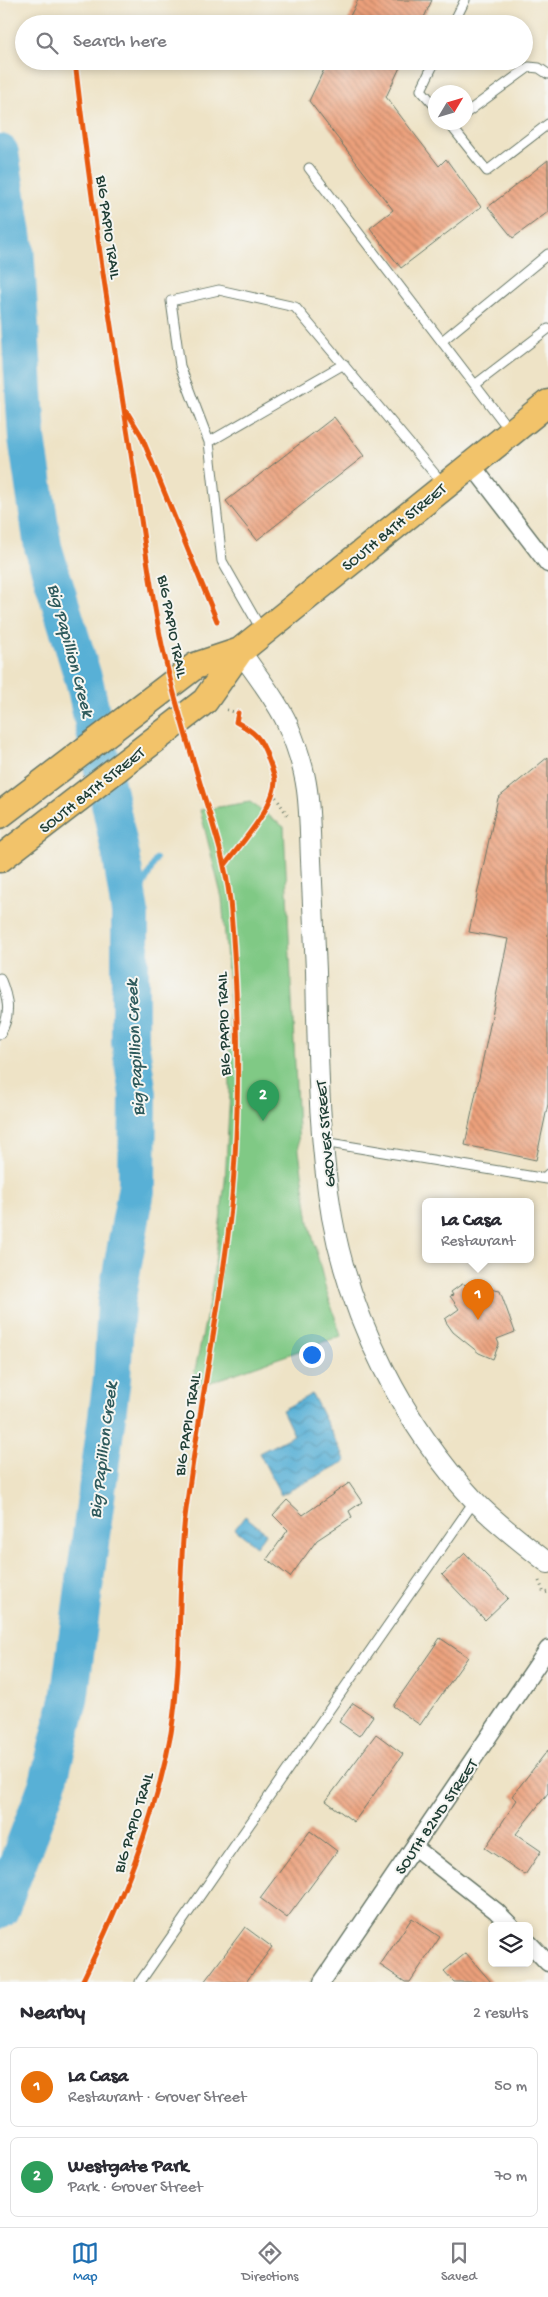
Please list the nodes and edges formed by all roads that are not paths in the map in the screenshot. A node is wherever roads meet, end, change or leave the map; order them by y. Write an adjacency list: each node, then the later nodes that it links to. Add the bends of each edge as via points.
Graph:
1 (465, 0): 2 (lane)
2 (458, 15)
3 (533, 67): 6 (lane)
4 (431, 70): 7 (lane, via 421,90)
5 (525, 70): 8 (lane)
6 (548, 74)
7 (428, 98)
8 (473, 108)
9 (548, 124): 10 (lane, via 487,170)
10 (454, 130)
11 (308, 168): 14 (lane)
12 (548, 254): 14 (lane)
13 (548, 329): 16 (lane)
14 (442, 341): 16 (lane)
15 (344, 364): 19 (lane); 19 (lane, via 295,307 219,290 171,301 180,366); 21 (lane)
16 (476, 384): 18 (lane)
17 (548, 403): 18 (main road, SOUTH 84TH STREET)
18 (511, 432): 20 (main road, SOUTH 84TH STREET)
19 (210, 442): 23 (lane, via 222,561)
20 (470, 464): 21 (main road, SOUTH 84TH STREET); 22 (street)
21 (444, 485): 23 (main road, SOUTH 84TH STREET)
22 (548, 564)
23 (263, 633): 24 (main road, SOUTH 84TH STREET)
24 (240, 651): 25 (main road, SOUTH 84TH STREET, via 195,666); 26 (main road, SOUTH 84TH STREET, via 205,701); 29 (street, GROVER STREET, via 286,720 307,789)
25 (0, 814)
26 (2, 858)
27 (0, 978): 28 (lane, via 8,997 7,1015)
28 (0, 1034)
29 (323, 1142): 30 (lane, via 547,1179); 31 (street, GROVER STREET, via 332,1218 353,1296 373,1345 424,1437)
30 (548, 1174)
31 (475, 1500): 32 (street, GROVER STREET); 38 (lane)
32 (548, 1562)
33 (548, 1650): 34 (street, SOUTH 82ND STREET)
34 (414, 1847): 35 (street); 39 (street, SOUTH 82ND STREET)
35 (507, 1922)
36 (533, 1947): 37 (street)
37 (548, 1963)
38 (140, 1982)
39 (322, 1982)

